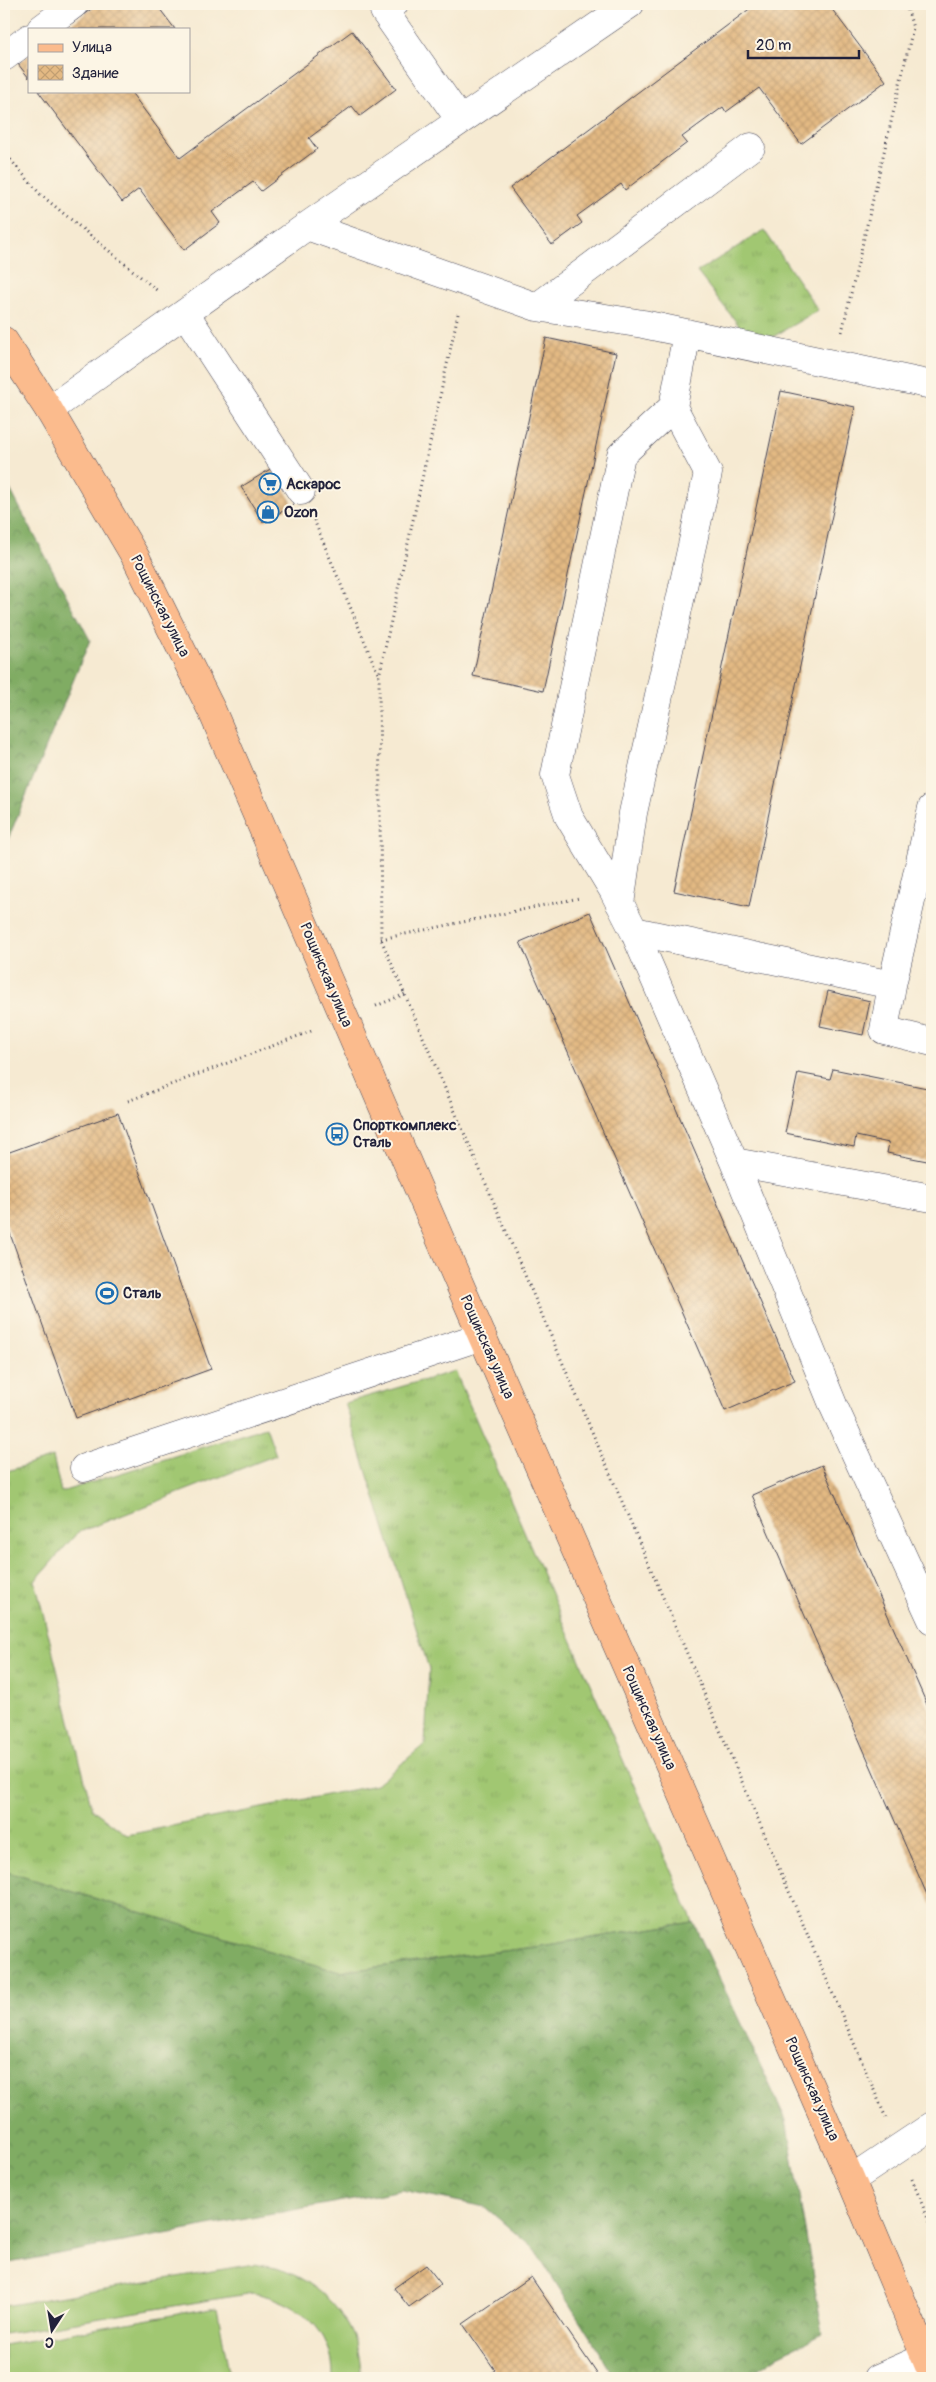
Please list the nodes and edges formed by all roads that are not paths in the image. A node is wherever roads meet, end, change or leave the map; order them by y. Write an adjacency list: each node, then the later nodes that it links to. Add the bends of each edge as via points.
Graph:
1 (74, 4): 4 (street)
2 (394, 4): 7 (street, via 384,11)
3 (630, 4): 7 (street)
4 (42, 28)
5 (28, 39): 6 (street)
6 (4, 57)
7 (460, 120): 9 (street)
8 (751, 146): 10 (street)
9 (307, 226): 10 (street); 11 (street)
10 (538, 306): 12 (street)
11 (185, 313): 16 (street); 17 (street)
12 (687, 333): 14 (street); 15 (street)
13 (4, 341): 16 (main road, Рощинская улица)
14 (932, 385)
15 (672, 407): 19 (street, via 708,473); 19 (street, via 621,455 555,775 569,817)
16 (49, 410): 25 (main road, Рощинская улица, via 136,558 212,711)
17 (302, 491)
18 (932, 808): 21 (street)
19 (616, 897): 20 (street)
20 (634, 931): 21 (street); 23 (street)
21 (892, 985): 22 (street, via 884,1030)
22 (932, 1042)
23 (734, 1162): 24 (street); 27 (street, via 834,1407)
24 (932, 1198)
25 (482, 1336): 26 (street); 29 (main road, Рощинская улица)
26 (84, 1468)
27 (932, 1620)
28 (932, 2126): 29 (street)
29 (851, 2180): 30 (main road, Рощинская улица)
30 (929, 2365): 31 (street)
31 (878, 2378)

